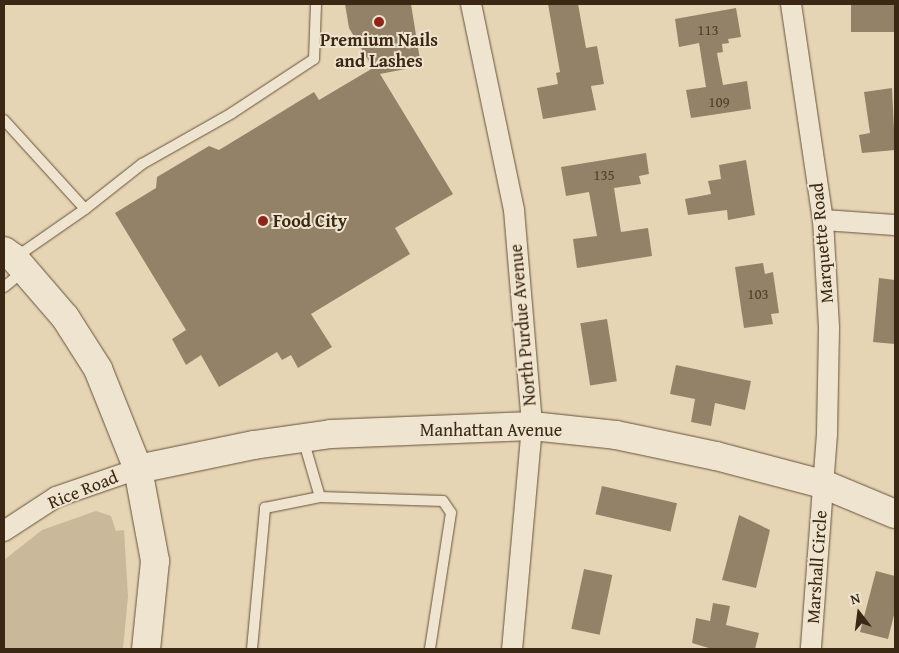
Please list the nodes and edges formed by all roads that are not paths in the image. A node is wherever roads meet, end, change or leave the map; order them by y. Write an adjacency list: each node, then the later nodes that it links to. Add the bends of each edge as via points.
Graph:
1 (316, 4): 5 (lane, via 314,59 142,164)
2 (471, 4): 9 (street, North Purdue Avenue, via 514,210)
3 (791, 4): 6 (street, Marquette Road)
4 (4, 120): 5 (lane)
5 (85, 209): 8 (lane)
6 (823, 220): 7 (street); 12 (street, Marquette Road, via 829,343)
7 (895, 225)
8 (12, 266): 11 (street, via 65,317 98,369)
9 (532, 426): 10 (street, Manhattan Avenue); 12 (street, Manhattan Avenue, via 616,435 716,456); 19 (street, North Purdue Avenue)
10 (303, 438): 11 (street, Manhattan Avenue); 13 (lane)
11 (138, 469): 15 (street, Rice Road, via 56,497); 16 (street, via 155,561)
12 (823, 484): 14 (street, Manhattan Avenue); 20 (street, Marshall Circle)
13 (320, 497): 17 (lane, via 265,508); 18 (lane, via 443,501 451,513)
14 (895, 514)
15 (4, 532)
16 (146, 649)
17 (252, 649)
18 (430, 649)
19 (512, 649)
20 (811, 649)

